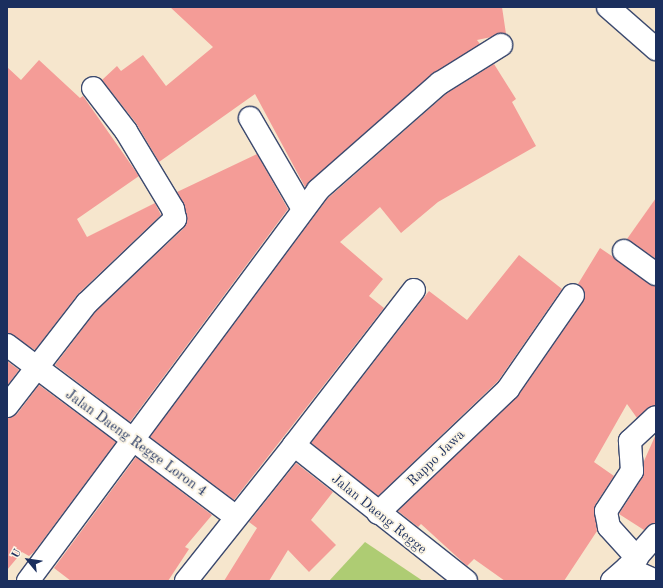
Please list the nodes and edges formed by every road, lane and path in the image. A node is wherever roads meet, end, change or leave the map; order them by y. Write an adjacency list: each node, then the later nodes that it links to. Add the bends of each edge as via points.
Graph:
1 (608, 7): 3 (main road)
2 (501, 45): 6 (main road, via 440,83 318,190)
3 (656, 48)
4 (93, 88): 12 (main road, via 126,131 173,209 175,219 92,298)
5 (250, 118): 6 (main road)
6 (303, 209): 15 (main road)
7 (624, 251): 8 (main road)
8 (656, 274)
9 (414, 290): 16 (main road)
10 (573, 295): 17 (main road, Rappo Jawa, via 539,350 494,403)
11 (7, 346): 12 (main road, Jalan Daeng Regge Loron 4)
12 (36, 370): 13 (main road); 15 (main road, Jalan Daeng Regge Loron 4)
13 (7, 406)
14 (656, 417): 20 (main road, via 630,441 632,471 606,512)
15 (132, 441): 18 (main road, Jalan Daeng Regge Loron 4); 21 (main road)
16 (294, 445): 17 (main road, Jalan Daeng Regge); 18 (main road)
17 (378, 513): 23 (main road, Jalan Daeng Regge)
18 (235, 516): 22 (main road)
19 (656, 535): 20 (main road)
20 (625, 569): 24 (main road)
21 (28, 581)
22 (186, 581)
23 (466, 581)
24 (656, 581)

